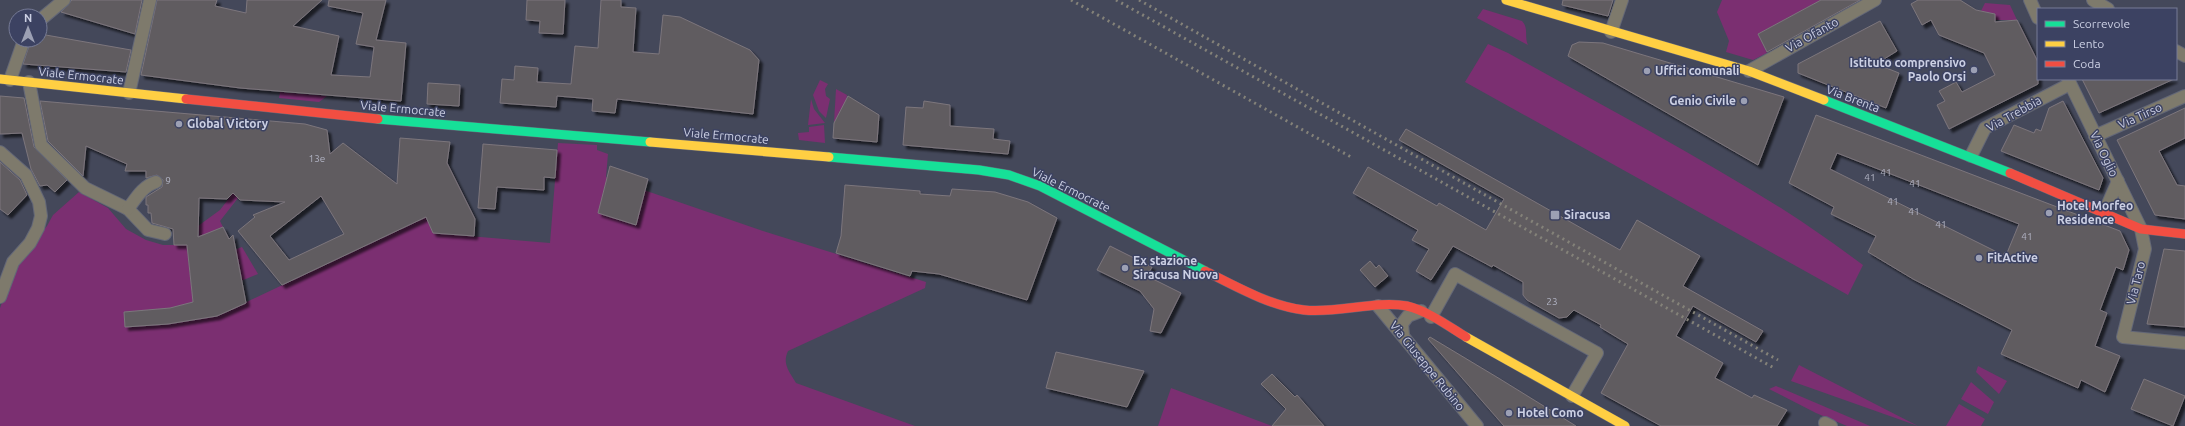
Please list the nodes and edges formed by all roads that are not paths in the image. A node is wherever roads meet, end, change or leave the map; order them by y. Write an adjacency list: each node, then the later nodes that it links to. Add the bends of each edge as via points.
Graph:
1 (64, 0): 9 (street)
2 (150, 0): 17 (street)
3 (1506, 0): 11 (main road, Via Brenta)
4 (1622, 0): 11 (street)
5 (1875, 0): 13 (street, Via Ofanto)
6 (2030, 0): 10 (street)
7 (2093, 0): 8 (street)
8 (2106, 8)
9 (48, 13)
10 (2037, 17)
11 (1611, 32): 13 (main road, Via Brenta)
12 (20, 48): 14 (street)
13 (1748, 71): 21 (main road, Via Brenta)
14 (5, 80): 16 (main road, Viale Ermocrate)
15 (2069, 81): 19 (street, Via Oglio); 21 (street, Via Trebbia, via 1984,128)
16 (29, 82): 17 (main road, Viale Ermocrate); 24 (street, via 41,145 85,188)
17 (129, 93): 30 (main road, Viale Ermocrate, via 331,115 876,160 1009,175 1040,186 1216,276 1275,303 1303,310 1330,311)
18 (2185, 96): 19 (street, Via Tirso)
19 (2095, 136): 22 (street, Via Oglio)
20 (0, 152): 29 (street, via 26,174 39,202 41,216 30,243 12,262)
21 (1971, 156): 25 (main road, Via Brenta)
22 (2118, 181): 25 (street); 26 (street, Via Oglio)
23 (156, 182): 24 (street, via 149,184)
24 (128, 209): 27 (street, via 148,230)
25 (2104, 213): 26 (main road, Via Brenta)
26 (2141, 229): 28 (main road, Via Brenta); 33 (street, Via Taro, via 2145,249 2123,337)
27 (165, 234)
28 (2185, 234)
29 (0, 297)
30 (1378, 306): 31 (main road, Viale Ermocrate, via 1406,306); 32 (street, Via Giuseppe Rubino)
31 (1426, 314): 32 (street, via 1408,316 1402,324); 34 (main road, Viale Ermocrate); 34 (street, via 1455,274 1597,353)
32 (1403, 336): 35 (street, Via Giuseppe Rubino)
33 (2185, 343)
34 (1572, 396): 36 (main road, Viale Ermocrate)
35 (1477, 426)
36 (1625, 426)

